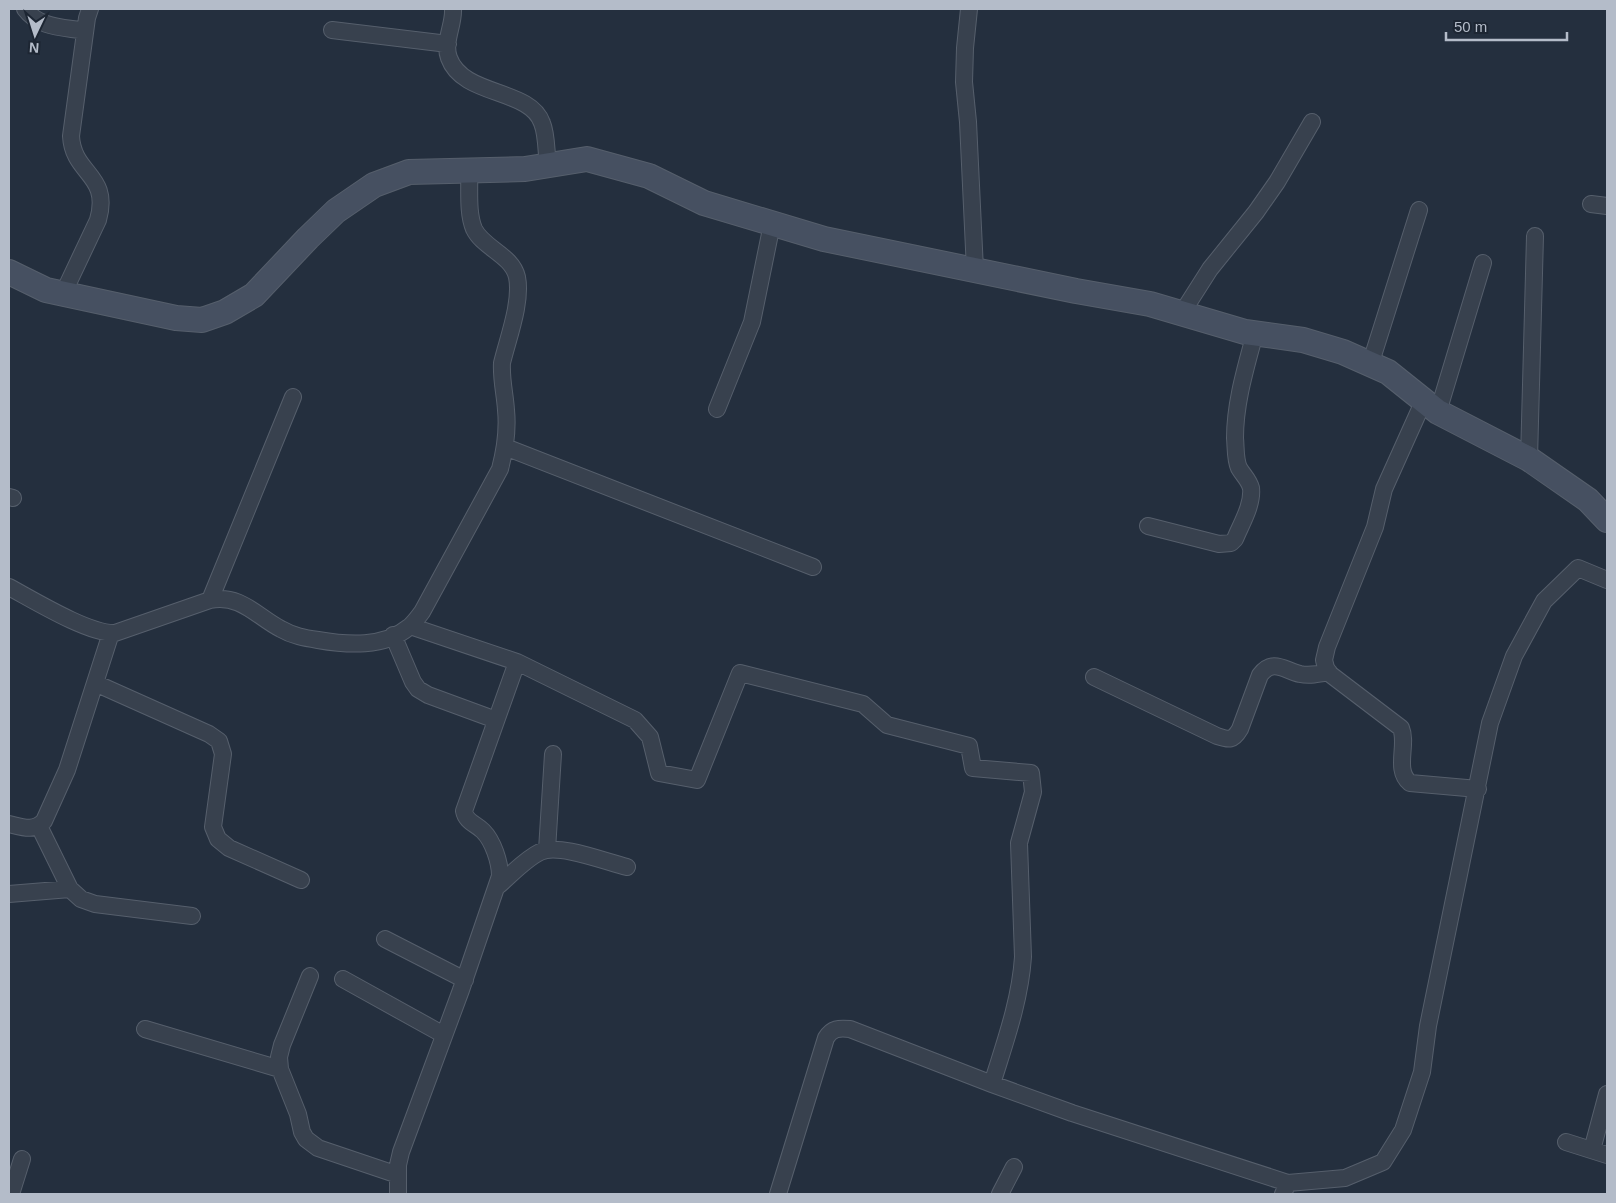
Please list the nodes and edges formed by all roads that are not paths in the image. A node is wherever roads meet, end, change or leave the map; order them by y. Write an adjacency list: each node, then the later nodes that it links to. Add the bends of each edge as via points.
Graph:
1 (25, 9): 6 (street, via 31,17 44,24)
2 (90, 9): 6 (street)
3 (453, 9): 7 (street)
4 (969, 9): 17 (street, via 964,82)
5 (332, 30): 7 (street)
6 (85, 31): 19 (street, via 71,136 79,162 97,184 100,212)
7 (448, 44): 9 (street, via 449,58 461,76 520,101 535,112 542,122)
8 (1312, 122): 20 (street, via 1277,182 1210,269)
9 (548, 164): 10 (street, via 525,169); 14 (street, via 587,159 607,164 649,176 704,203)
10 (469, 172): 19 (street, via 409,172 374,185 336,211 254,295 225,312 202,320 176,318); 26 (street, via 474,229 513,268 517,277 518,297 501,374 506,411)
11 (1591, 204): 12 (street)
12 (1607, 206)
13 (1419, 210): 22 (street)
14 (772, 224): 17 (street, via 824,239); 25 (street, via 752,322)
15 (1535, 236): 27 (street)
16 (1483, 263): 24 (street)
17 (975, 270): 20 (street)
18 (9, 272): 19 (street, via 46,290)
19 (63, 294)
20 (1182, 313): 21 (street)
21 (1255, 333): 22 (street, via 1303,340); 29 (street, via 1241,384 1235,436 1236,457 1251,488 1250,500 1235,539 1231,543 1218,544)
22 (1370, 364): 24 (street, via 1388,372)
23 (293, 397): 33 (street)
24 (1431, 406): 27 (street); 38 (street, via 1384,490 1375,527 1327,647 1324,660)
25 (717, 409)
26 (505, 447): 30 (street); 34 (street, via 500,469 422,612)
27 (1529, 459): 28 (street, via 1588,500)
28 (1607, 520)
29 (1148, 526)
30 (813, 567)
31 (1607, 580): 43 (street, via 1578,568 1544,601 1514,656 1490,723)
32 (9, 587): 35 (street, via 91,629)
33 (210, 600): 35 (street); 36 (street, via 233,600 295,636 354,644 373,643)
34 (410, 626): 36 (street); 37 (street)
35 (112, 633): 40 (street)
36 (393, 635): 41 (street, via 418,689)
37 (517, 662): 41 (street); 60 (street, via 635,720 650,737 660,773 697,780 740,673 863,704 887,725 969,746 973,768 1031,773 1033,792 1019,843 1022,976 1016,1007)
38 (1329, 672): 39 (street, via 1301,674 1275,666 1264,670 1240,729 1231,739 1217,736); 43 (street, via 1401,728 1403,770 1410,783)
39 (1094, 677)
40 (95, 683): 45 (street, via 67,770); 48 (street, via 219,740 223,754 213,827 218,839 229,848)
41 (496, 720): 49 (street, via 464,811 469,821 488,837 500,868)
42 (553, 754): 46 (street)
43 (1478, 788): 68 (street, via 1430,1018 1422,1072 1402,1130 1383,1162 1345,1178)
44 (9, 824): 45 (street)
45 (39, 826): 50 (street)
46 (547, 850): 47 (street, via 566,851); 49 (street, via 526,862)
47 (627, 867)
48 (301, 880)
49 (498, 886): 56 (street)
50 (70, 889): 51 (street); 52 (street, via 81,899 95,904)
51 (9, 894)
52 (192, 916)
53 (385, 939): 56 (street)
54 (310, 976): 59 (street, via 282,1045)
55 (343, 979): 58 (street)
56 (464, 980): 58 (street)
57 (145, 1029): 59 (street)
58 (444, 1035): 67 (street, via 400,1152)
59 (280, 1069): 67 (street, via 306,1139 318,1148)
60 (992, 1084): 68 (street); 71 (street, via 850,1029 830,1031)
61 (1607, 1094): 63 (street)
62 (1566, 1142): 63 (street)
63 (1592, 1150): 64 (street)
64 (1607, 1155)
65 (22, 1159): 69 (street)
66 (1014, 1167): 72 (street)
67 (398, 1175): 70 (street)
68 (1285, 1188)
69 (11, 1194)
70 (398, 1194)
71 (778, 1194)
72 (1000, 1194)

